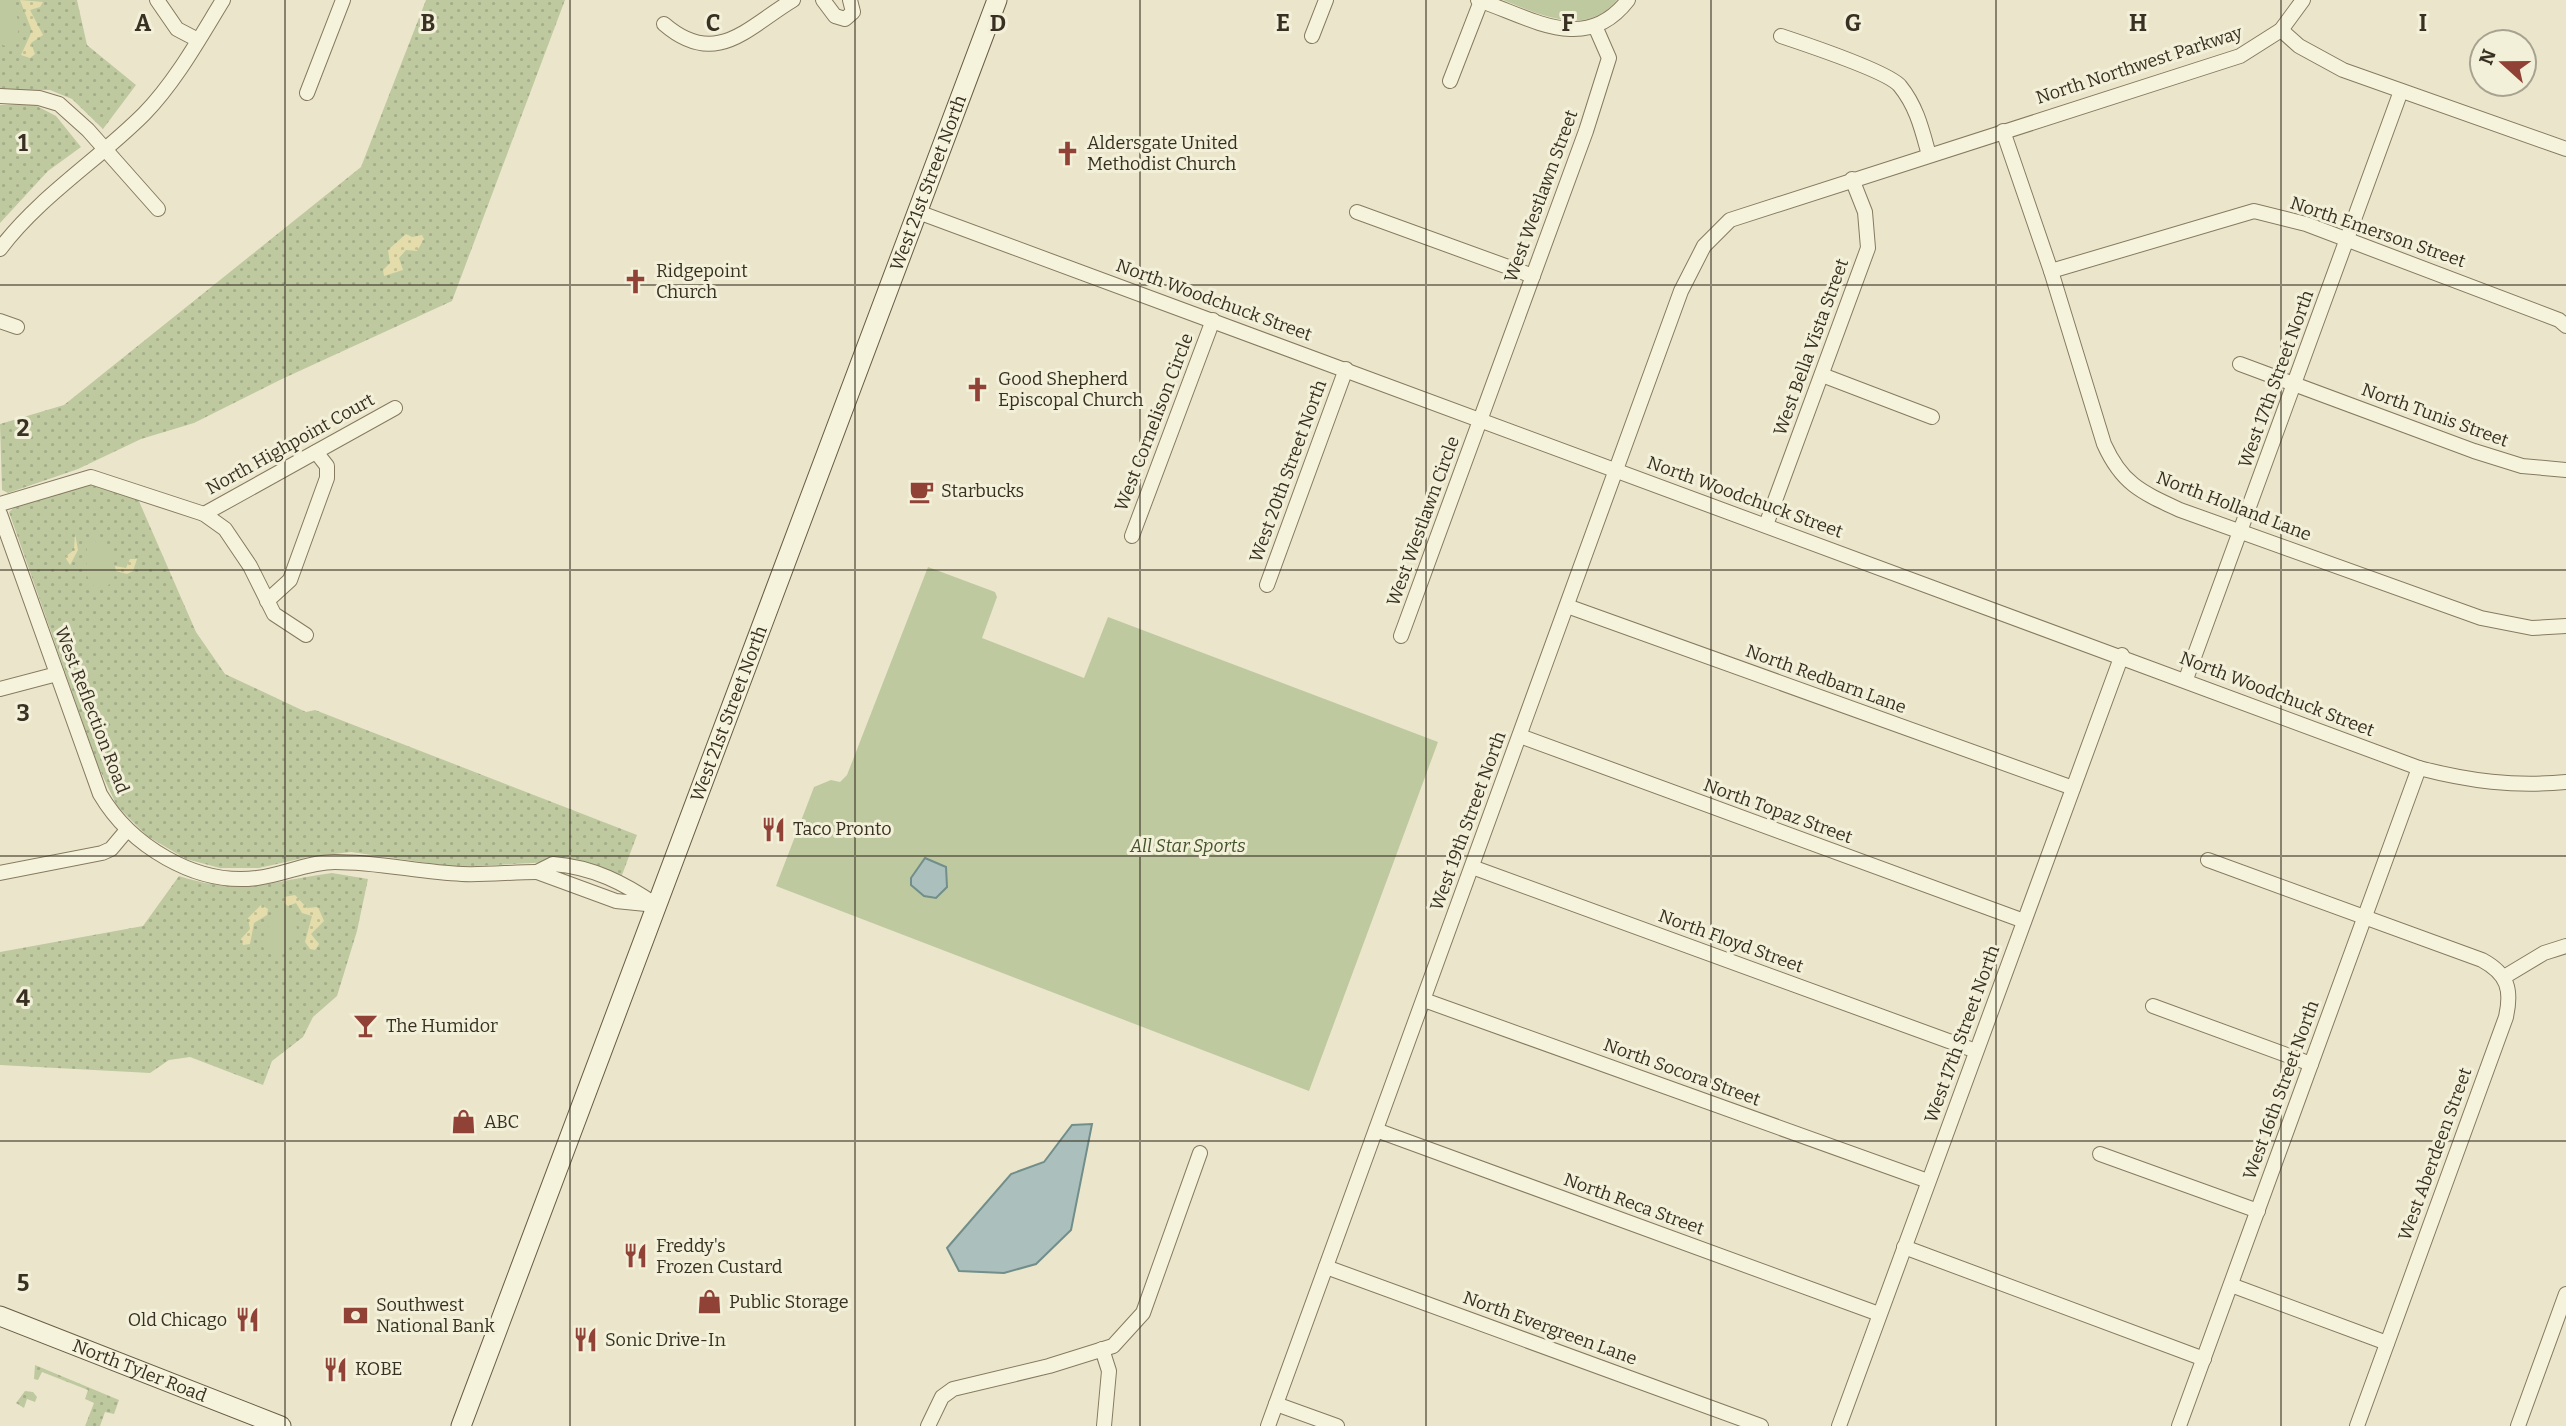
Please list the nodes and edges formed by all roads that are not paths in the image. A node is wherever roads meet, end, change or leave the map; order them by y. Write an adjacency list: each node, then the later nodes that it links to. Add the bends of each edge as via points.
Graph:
1 (157, 0): 17 (street, via 177,29)
2 (223, 0): 17 (street)
3 (343, 0): 20 (street)
4 (793, 0): 12 (street, via 741,36 714,44 677,35)
5 (823, 0): 6 (street, via 835,16 845,19 853,12)
6 (850, 0)
7 (997, 0): 28 (main road, West 21st Street North)
8 (1326, 0): 15 (street)
9 (1479, 0): 13 (street, via 1554,29); 18 (street)
10 (1628, 0): 13 (street)
11 (2303, 0): 14 (street)
12 (664, 23)
13 (1595, 26): 34 (street, West Westlawn Street, via 1609,58)
14 (2281, 30): 19 (street, via 2299,46 2343,70); 22 (street, North Northwest Parkway, via 2241,56)
15 (1312, 36)
16 (1781, 36): 25 (street, via 1898,83 1918,115)
17 (198, 40): 24 (street, via 146,111)
18 (1450, 80)
19 (2400, 92): 23 (street); 31 (street, West 17th Street North)
20 (307, 93)
21 (0, 96): 24 (street, via 39,97 59,104)
22 (2003, 131): 25 (street, North Northwest Parkway); 33 (street, North Holland Lane)
23 (2566, 149)
24 (103, 150): 27 (street); 32 (street, via 41,202)
25 (1929, 156): 26 (street, North Northwest Parkway)
26 (1852, 179): 30 (street, North Northwest Parkway, via 1730,220); 41 (street, West Bella Vista Street, via 1865,212 1868,248)
27 (158, 209)
28 (918, 212): 35 (street, North Woodchuck Street); 73 (main road, West 21st Street North)
29 (1357, 212): 34 (street)
30 (1713, 234): 47 (street, West 19th Street North, via 1693,262 1681,291)
31 (2347, 239): 33 (street, North Emerson Street, via 2254,211); 37 (street, North Emerson Street, via 2505,297); 42 (street, West 17th Street North)
32 (0, 249)
33 (2051, 271): 53 (street, North Holland Lane, via 2113,465 2136,489)
34 (1533, 276): 45 (street, West Westlawn Street)
35 (1213, 320): 40 (street, North Woodchuck Street); 54 (street, West Cornelison Circle)
36 (0, 321): 38 (street)
37 (2566, 326)
38 (17, 327)
39 (2240, 365): 42 (street, North Tunis Street)
40 (1346, 369): 45 (street, North Woodchuck Street); 55 (street, West 20th Street North)
41 (1822, 375): 44 (street); 52 (street, West Bella Vista Street)
42 (2294, 384): 48 (street, North Tunis Street, via 2474,451 2522,466); 53 (street, West 17th Street North)
43 (395, 408): 46 (street, North Highpoint Court)
44 (1932, 417)
45 (1480, 419): 47 (street, North Woodchuck Street); 60 (street, West Westlawn Circle)
46 (316, 452): 51 (street, North Highpoint Court); 56 (street, via 327,466 327,478 290,580)
47 (1617, 469): 52 (street, North Woodchuck Street); 57 (street, West 19th Street North)
48 (2566, 470)
49 (0, 504): 51 (street, via 91,477)
50 (0, 514): 62 (street, West Reflection Road)
51 (204, 514): 56 (street, via 225,529)
52 (1766, 525): 61 (street, North Woodchuck Street)
53 (2241, 531): 58 (street, North Holland Lane, via 2480,618 2532,628); 63 (street, West 17th Street North)
54 (1132, 536)
55 (1267, 585)
56 (267, 601): 59 (street, via 274,614)
57 (1567, 607): 65 (street, West 19th Street North); 68 (street, North Redbarn Lane)
58 (2566, 626)
59 (306, 635)
60 (1401, 636)
61 (2122, 655): 63 (street, North Woodchuck Street); 68 (street, West 17th Street North)
62 (57, 674): 64 (street); 69 (street, West Reflection Road, via 100,794)
63 (2186, 679): 66 (street, North Woodchuck Street)
64 (0, 689)
65 (1520, 736): 71 (street, West 19th Street North); 75 (street, North Topaz Street)
66 (2419, 768): 67 (street, North Woodchuck Street, via 2490,783); 74 (street, West 16th Street North)
67 (2566, 782)
68 (2073, 788): 75 (street, West 17th Street North)
69 (127, 830): 72 (street, via 102,853); 73 (street, West Reflection Road, via 183,866 233,878 256,878 333,862 464,874 537,872 554,864 590,870 624,884)
70 (2208, 860): 74 (street)
71 (1472, 867): 78 (street, West 19th Street North); 80 (street, North Floyd Street)
72 (0, 873)
73 (656, 905): 98 (main road, West 21st Street North)
74 (2365, 917): 77 (street, via 2482,960); 81 (street, West 16th Street North)
75 (2024, 921): 80 (street, West 17th Street North)
76 (2566, 946): 77 (street, via 2544,953)
77 (2504, 977): 93 (street, West Aberdeen Street, via 2509,986 2506,1017)
78 (1424, 1000): 82 (street, West 19th Street North); 85 (street, North Socora Street)
79 (2153, 1006): 81 (street)
80 (1976, 1051): 85 (street, West 17th Street North)
81 (2311, 1064): 86 (street, West 16th Street North)
82 (1376, 1130): 88 (street, West 19th Street North); 91 (street, North Reca Street)
83 (1200, 1153): 94 (street, via 1143,1313 1113,1346)
84 (2100, 1154): 86 (street)
85 (1928, 1181): 87 (street, West 17th Street North)
86 (2258, 1211): 89 (street, West 16th Street North)
87 (1904, 1247): 91 (street, West 17th Street North); 95 (street)
88 (1326, 1267): 96 (street, West 19th Street North); 103 (street, North Evergreen Lane)
89 (2231, 1285): 93 (street); 95 (street, West 16th Street North)
90 (2566, 1294): 107 (street)
91 (1879, 1314): 104 (street, West 17th Street North)
92 (0, 1316): 97 (main road, North Tyler Road)
93 (2387, 1343): 106 (street, West Aberdeen Street)
94 (1102, 1349): 99 (street, via 953,1389 942,1397); 100 (street, via 1109,1370)
95 (2204, 1359): 105 (street, West 16th Street North)
96 (1276, 1404): 101 (street, West 19th Street North); 102 (street)
97 (281, 1426)
98 (461, 1426)
99 (928, 1426)
100 (1104, 1426)
101 (1268, 1426)
102 (1337, 1426)
103 (1761, 1426)
104 (1839, 1426)
105 (2179, 1426)
106 (2357, 1426)
107 (2518, 1426)

